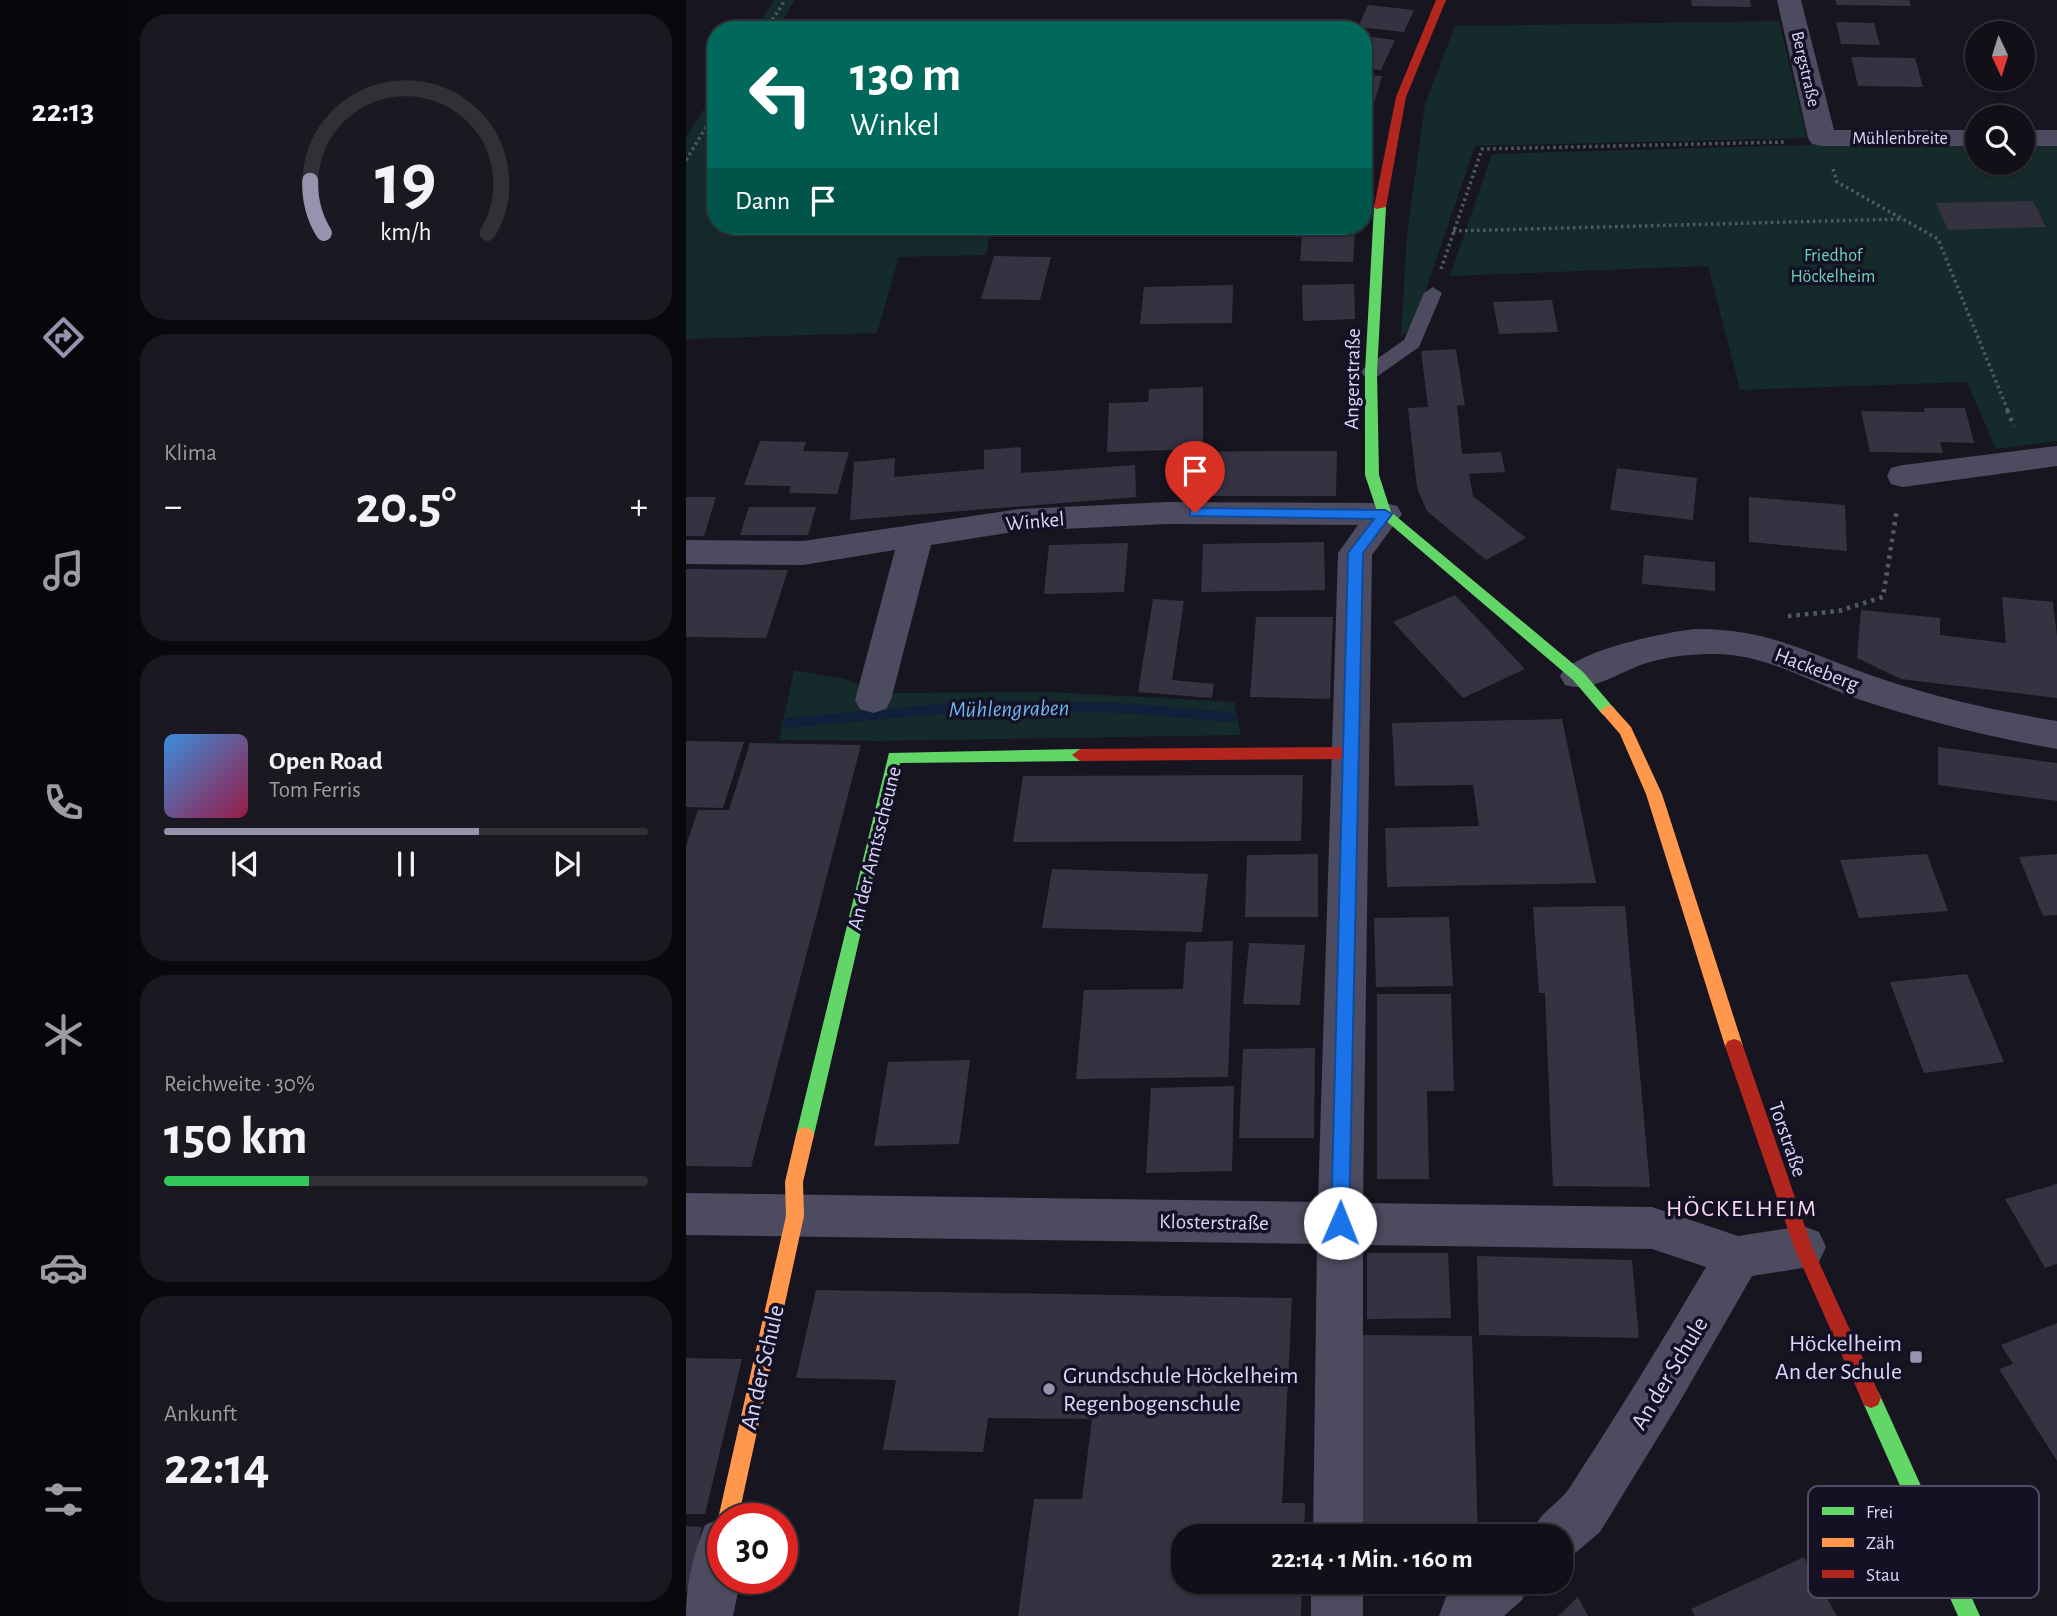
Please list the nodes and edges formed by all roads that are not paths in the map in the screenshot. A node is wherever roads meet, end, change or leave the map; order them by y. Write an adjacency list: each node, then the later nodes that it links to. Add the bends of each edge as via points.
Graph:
1 (1441, 0): 8 (street, Angerstraße, via 1401,97 1379,213)
2 (1789, 0): 3 (street, Bergstraße)
3 (1822, 138): 4 (street, Mühlenbreite)
4 (1965, 138)
5 (2035, 138): 6 (street)
6 (2057, 138)
7 (1433, 293): 8 (lane, via 1412,342)
8 (1371, 372): 11 (street, Angerstraße, via 1372,475)
9 (2042, 458): 10 (street)
10 (1902, 483)
11 (1385, 514): 12 (street, Winkel, via 1141,514 1020,520); 14 (street); 17 (street, via 1356,553)
12 (916, 536): 13 (street, Winkel, via 803,553); 15 (street)
13 (686, 552)
14 (1578, 676): 16 (street, Hackeberg, via 1658,645 1695,640 1728,643 1768,649 1887,694 2011,728); 21 (street, Torstraße, via 1626,731 1654,794)
15 (873, 700)
16 (2057, 735)
17 (1349, 753): 19 (street, An der Amtsscheune, via 894,757 794,1182); 20 (street)
18 (686, 1214): 19 (street, Klosterstraße)
19 (795, 1216): 20 (street, Klosterstraße); 24 (street, An der Schule)
20 (1340, 1223): 22 (street, Klosterstraße, via 1652,1228); 25 (street)
21 (1803, 1247): 22 (street); 23 (street, Torstraße)
22 (1738, 1257): 26 (street, An der Schule, via 1662,1387 1582,1514)
23 (1911, 1486)
24 (732, 1503)
25 (1338, 1524)
26 (1570, 1524)
27 (711, 1594): 31 (street)
28 (1337, 1594): 32 (street)
29 (1490, 1594): 33 (street)
30 (1961, 1598): 34 (street, Torstraße)
31 (706, 1616)
32 (1337, 1616)
33 (1465, 1616)
34 (1969, 1616)

